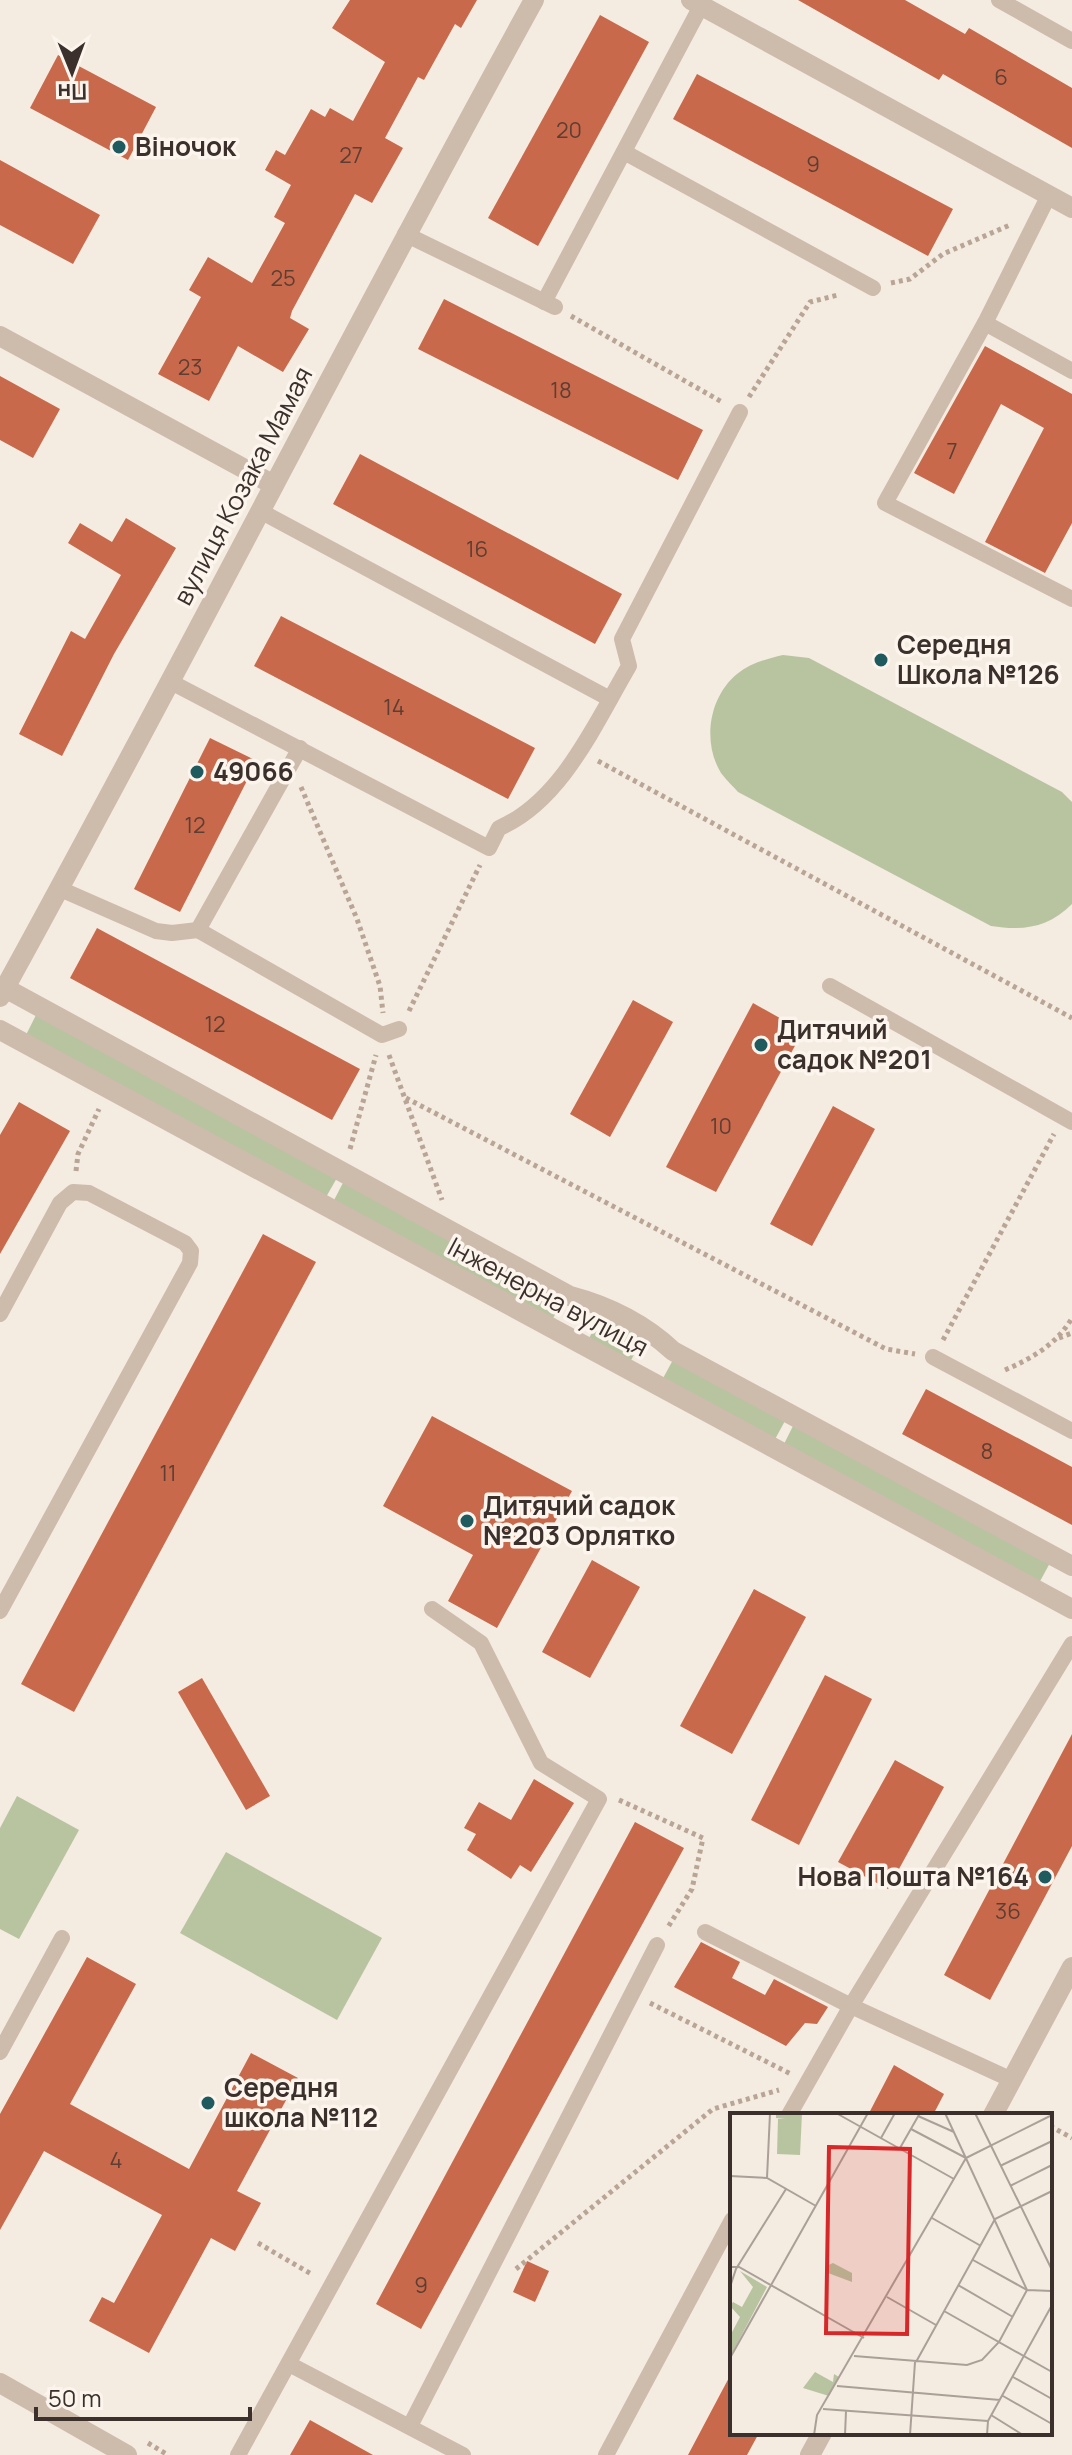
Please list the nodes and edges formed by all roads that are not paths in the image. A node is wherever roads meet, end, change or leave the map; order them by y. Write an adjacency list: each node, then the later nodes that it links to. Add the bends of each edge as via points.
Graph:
1 (534, 0): 8 (street, вулиця Козака Мамая)
2 (999, 0): 4 (lane)
3 (696, 3): 5 (lane); 6 (street)
4 (1072, 41)
5 (624, 152): 8 (lane, via 549,305); 9 (lane)
6 (1049, 195): 7 (street); 10 (lane)
7 (1072, 208)
8 (405, 234): 14 (street, вулиця Козака Мамая)
9 (873, 288)
10 (985, 323): 12 (lane); 16 (lane, via 885,503)
11 (0, 336): 14 (street)
12 (1072, 371)
13 (740, 412): 18 (lane, via 622,639 629,666)
14 (274, 485): 15 (street, вулиця Козака Мамая)
15 (260, 511): 17 (street, вулиця Козака Мамая); 18 (lane)
16 (1072, 599)
17 (169, 681): 19 (lane); 20 (street, вулиця Козака Мамая)
18 (610, 699): 19 (lane, via 567,771 517,820 499,828 489,848)
19 (300, 748): 21 (lane)
20 (58, 888): 21 (lane, via 156,931); 23 (street, вулиця Козака Мамая)
21 (198, 930): 24 (lane, via 382,1035)
22 (830, 986): 26 (lane)
23 (3, 992): 30 (street, Інженерна вулиця, via 570,1296 599,1304 655,1334 673,1351)
24 (399, 1029)
25 (0, 1030): 32 (street, Інженерна вулиця)
26 (1068, 1120)
27 (0, 1314): 33 (lane, via 60,1203 73,1192 89,1193 191,1251 190,1263)
28 (933, 1357): 29 (lane)
29 (1072, 1431)
30 (1072, 1566)
31 (432, 1609): 45 (lane, via 481,1643 541,1763 599,1799)
32 (1072, 1609)
33 (0, 1611)
34 (1072, 1644): 39 (lane)
35 (705, 1932): 39 (lane)
36 (62, 1938): 40 (lane)
37 (657, 1945): 47 (lane)
38 (1072, 1967): 41 (street)
39 (851, 2006): 41 (lane); 42 (lane)
40 (0, 2052)
41 (1012, 2080): 43 (street)
42 (790, 2113)
43 (994, 2113)
44 (730, 2224): 52 (lane)
45 (289, 2364): 47 (lane); 50 (lane)
46 (0, 2383): 49 (street)
47 (410, 2426): 51 (lane)
48 (821, 2435): 53 (street)
49 (127, 2455)
50 (238, 2455)
51 (463, 2455)
52 (606, 2455)
53 (810, 2455)

